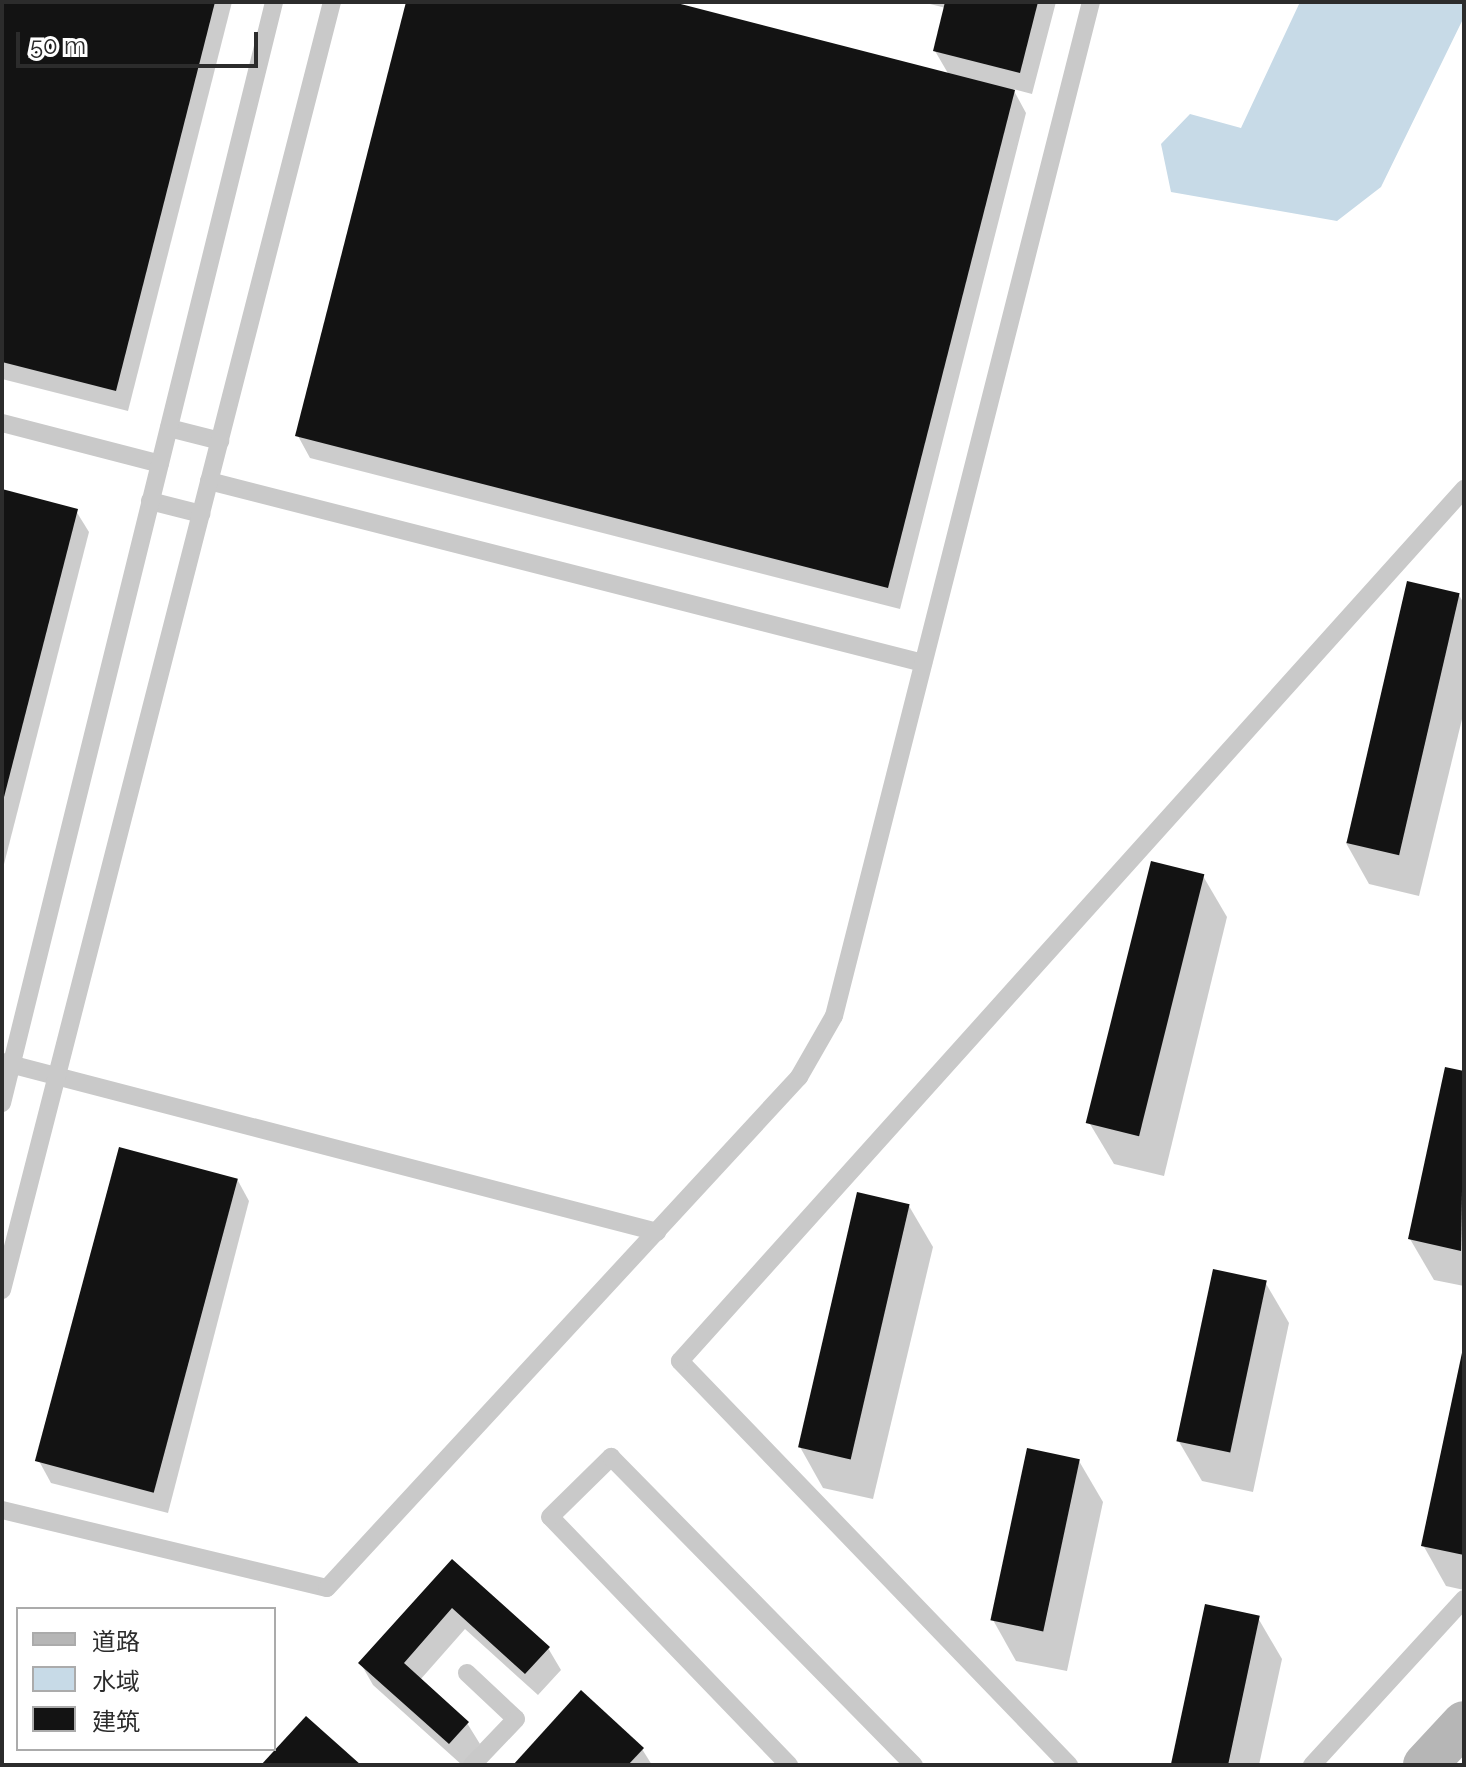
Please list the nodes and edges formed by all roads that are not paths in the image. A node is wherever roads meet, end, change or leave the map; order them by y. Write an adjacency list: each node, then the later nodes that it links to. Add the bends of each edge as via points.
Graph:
1 (274, 2): 5 (lane)
2 (332, 2): 6 (lane)
3 (1091, 2): 12 (lane)
4 (2, 423): 7 (lane)
5 (169, 428): 6 (lane); 7 (lane)
6 (220, 441): 8 (lane)
7 (160, 464): 10 (lane)
8 (209, 481): 11 (lane); 12 (lane)
9 (1464, 489): 25 (lane, via 680,1361)
10 (150, 501): 11 (lane); 13 (lane)
11 (201, 514): 14 (lane)
12 (923, 663): 16 (lane, via 834,1016 821,1046 771,1110)
13 (7, 1064): 14 (lane); 15 (lane)
14 (57, 1075): 16 (lane); 17 (lane)
15 (2, 1103)
16 (657, 1232): 18 (lane, via 327,1588)
17 (2, 1290)
18 (2, 1510)
19 (1464, 1599): 26 (lane)
20 (467, 1673): 22 (lane, via 516,1719)
21 (1464, 1723): 27 (street)
22 (472, 1765)
23 (789, 1765): 24 (lane, via 550,1517 611,1457)
24 (914, 1765)
25 (1069, 1765)
26 (1312, 1765)
27 (1425, 1765)

